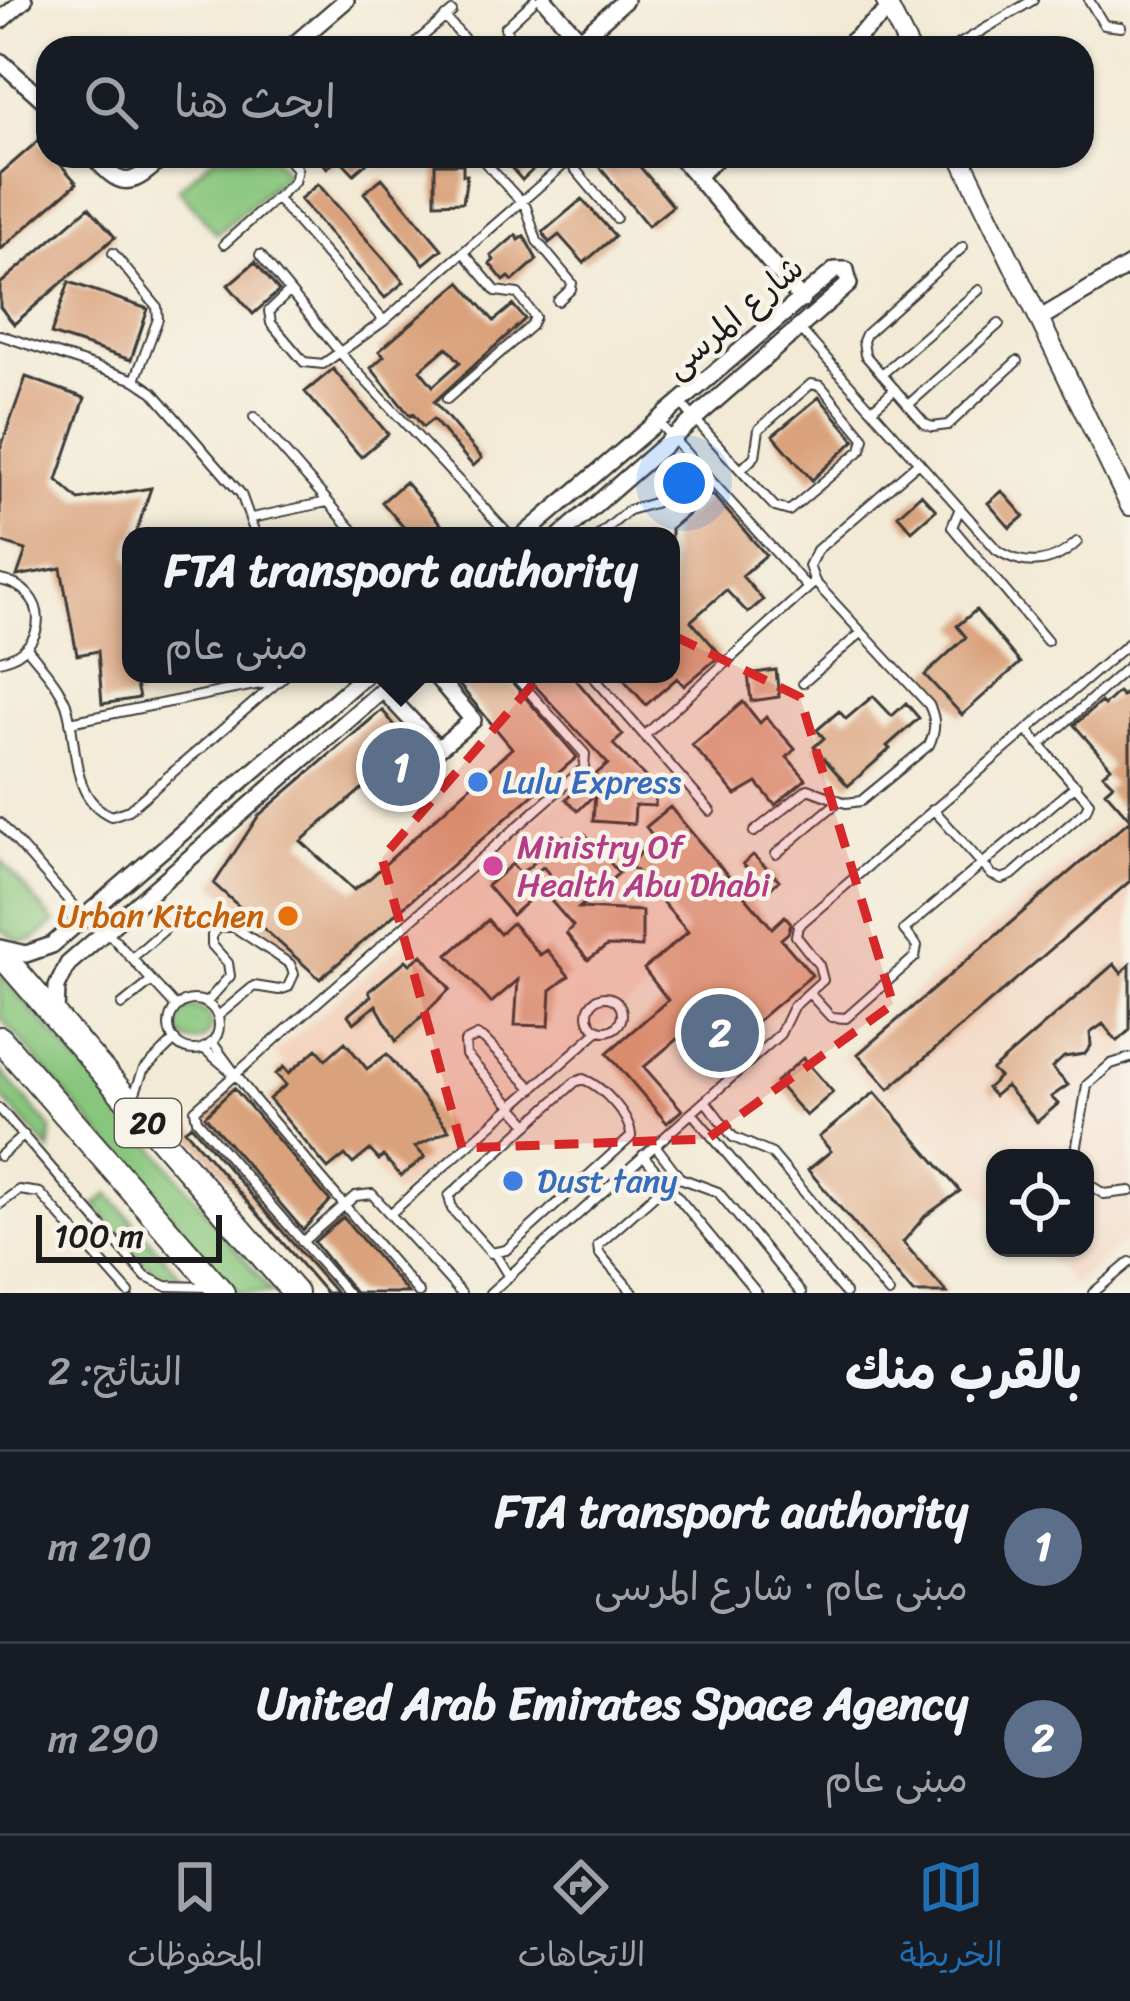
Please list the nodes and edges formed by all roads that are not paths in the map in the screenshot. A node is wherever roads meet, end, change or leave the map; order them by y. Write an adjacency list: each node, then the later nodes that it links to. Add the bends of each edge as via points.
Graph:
1 (24, 0): 9 (street)
2 (346, 0): 11 (street)
3 (535, 0): 14 (lane, via 506,25)
4 (545, 0): 15 (street)
5 (625, 0): 16 (street)
6 (1033, 0): 19 (lane)
7 (1089, 0): 10 (lane, via 1104,25)
8 (888, 4): 17 (street); 18 (street)
9 (0, 21)
10 (1121, 27)
11 (304, 36)
12 (424, 36): 13 (lane, via 449,15)
13 (464, 36)
14 (506, 36)
15 (576, 36)
16 (591, 36)
17 (856, 36)
18 (903, 36)
19 (973, 36)
20 (0, 61): 21 (street)
21 (36, 93)
22 (104, 168): 23 (street, via 127,182)
23 (151, 168)
24 (294, 168): 32 (lane)
25 (490, 168): 33 (lane)
26 (558, 168): 33 (lane)
27 (577, 168): 34 (lane)
28 (690, 168): 31 (street)
29 (706, 168): 31 (street)
30 (966, 168): 45 (street)
31 (697, 176): 43 (street)
32 (277, 199): 35 (lane); 46 (lane)
33 (521, 202): 37 (lane); 44 (lane, via 537,241 572,283)
34 (616, 218)
35 (224, 244)
36 (964, 247): 52 (lane, via 866,334 862,348)
37 (463, 252): 46 (lane); 55 (lane, via 496,291 518,294 535,320)
38 (113, 253): 53 (lane, via 157,308)
39 (260, 255): 42 (lane)
40 (1130, 265): 45 (street)
41 (979, 290): 52 (lane)
42 (290, 292): 50 (lane); 50 (lane, via 269,311 271,323 310,366)
43 (802, 300): 48 (street, شارع المرسى, via 836,270 850,274); 56 (street, شارع المرسى)
44 (558, 301)
45 (1039, 319): 68 (street)
46 (384, 320): 50 (lane)
47 (999, 324): 57 (lane)
48 (800, 329): 58 (lane); 60 (street, شارع المرسى)
49 (0, 334): 53 (lane)
50 (340, 353): 73 (lane)
51 (1017, 361): 57 (lane, via 948,425 925,424)
52 (882, 374): 54 (lane)
53 (134, 380): 70 (lane, via 161,400)
54 (895, 389): 57 (lane); 58 (lane)
55 (447, 399)
56 (680, 402): 60 (lane); 61 (street, شارع المرسى)
57 (908, 405)
58 (872, 409): 63 (lane)
59 (254, 417): 66 (lane)
60 (694, 419): 62 (street, شارع المرسى); 64 (lane)
61 (658, 421): 62 (lane); 67 (street, شارع المرسى)
62 (673, 438): 65 (lane); 76 (street, شارع المرسى)
63 (919, 462): 69 (lane); 80 (lane, via 812,557)
64 (741, 470): 64 (lane, via 785,512 861,450 865,437 811,384 759,429 755,456)
65 (712, 479): 77 (lane, via 629,510); 80 (lane)
66 (328, 501): 70 (lane); 72 (lane)
67 (563, 501): 74 (street, شارع المرسى); 75 (street, via 573,516)
68 (1130, 506)
69 (960, 508): 78 (lane, via 1012,559 1047,561); 82 (lane, via 954,531)
70 (253, 518): 71 (lane)
71 (254, 527)
72 (350, 527)
73 (501, 527)
74 (533, 527)
75 (564, 527)
76 (567, 527)
77 (609, 527)
78 (1077, 542)
79 (0, 580): 84 (lane, via 23,588 37,611)
80 (812, 585): 81 (lane); 99 (lane)
81 (861, 633): 94 (lane); 105 (lane, via 928,704 935,724 929,745 861,801)
82 (1046, 641)
83 (1130, 642): 98 (lane)
84 (27, 648): 85 (lane); 96 (lane, via 58,688)
85 (0, 661)
86 (1130, 665): 100 (lane)
87 (251, 683): 96 (lane)
88 (275, 683): 96 (lane, via 118,816 100,810 82,788)
89 (356, 683): 97 (street)
90 (390, 683): 95 (street)
91 (441, 683): 95 (street, via 473,721 438,748)
92 (521, 683): 131 (lane, via 585,754 584,768)
93 (599, 683): 99 (lane)
94 (803, 683)
95 (382, 690): 101 (street)
96 (70, 722)
97 (304, 728): 101 (street); 102 (street)
98 (1027, 730): 100 (lane); 106 (lane)
99 (645, 735): 107 (lane)
100 (1040, 745): 103 (lane)
101 (318, 746): 104 (street)
102 (252, 773): 104 (street); 112 (street)
103 (1076, 785): 111 (lane); 111 (lane, via 1088,798 1086,810 1012,875 996,878)
104 (265, 789): 113 (street)
105 (839, 801): 109 (lane, via 808,789); 110 (lane)
106 (933, 809): 111 (lane); 120 (lane, via 798,926 798,939 823,972)
107 (710, 811)
108 (0, 823): 115 (lane)
109 (754, 832)
110 (776, 854)
111 (982, 864): 120 (lane, via 904,931 917,946 915,957 846,1018 831,1017)
112 (133, 877): 113 (street); 115 (street)
113 (146, 894): 116 (street)
114 (186, 911): 118 (lane)
115 (84, 918): 116 (lane); 117 (street, via 38,952)
116 (102, 933): 118 (lane); 125 (street, via 63,970)
117 (0, 950): 125 (main road, 20)
118 (132, 958): 119 (lane)
119 (152, 981): 122 (lane); 123 (lane)
120 (809, 993): 133 (lane, via 772,1043)
121 (206, 1003): 123 (lane); 124 (lane); 124 (lane, via 230,976 212,945 219,927 234,927 290,964 288,987 254,986)
122 (122, 1005)
123 (176, 1007): 128 (lane, via 169,1024)
124 (218, 1016): 129 (lane)
125 (56, 1018): 136 (main road, 20)
126 (599, 1030): 126 (lane, via 621,1021 620,1005 610,998 590,1006); 132 (lane)
127 (0, 1039): 158 (main road, 20)
128 (175, 1040): 129 (lane, via 188,1049); 136 (lane, via 137,1080)
129 (207, 1045): 131 (lane)
130 (1130, 1058): 141 (lane, via 1084,1089)
131 (235, 1075): 148 (lane); 150 (lane, via 200,1104 196,1118)
132 (533, 1088): 134 (lane); 134 (lane, via 484,1039 465,1042 466,1055)
133 (706, 1102): 137 (lane); 169 (lane, via 734,1137 772,1154)
134 (511, 1108): 138 (lane); 149 (lane)
135 (0, 1109): 139 (lane)
136 (136, 1109): 160 (main road, 20)
137 (693, 1114): 140 (lane); 168 (lane)
138 (528, 1124): 153 (lane, via 449,1196); 153 (lane, via 587,1079 632,1132)
139 (24, 1135): 143 (lane); 151 (lane)
140 (655, 1145): 142 (lane); 167 (lane, via 680,1178 718,1192)
141 (1076, 1149)
142 (643, 1155): 144 (lane); 157 (lane)
143 (0, 1156)
144 (667, 1184): 165 (lane, via 602,1238 599,1253); 166 (lane)
145 (1094, 1187): 146 (lane)
146 (1130, 1191)
147 (0, 1204): 154 (lane, via 35,1190)
148 (345, 1204): 149 (lane, via 366,1192); 150 (lane); 162 (lane)
149 (391, 1214): 163 (lane)
150 (302, 1242): 161 (lane)
151 (115, 1243): 152 (lane); 154 (lane)
152 (122, 1251): 156 (lane); 158 (lane, via 159,1284)
153 (495, 1254): 157 (lane)
154 (98, 1258): 156 (lane)
155 (1130, 1262): 170 (lane)
156 (106, 1267): 159 (lane)
157 (509, 1277): 164 (lane)
158 (220, 1290)
159 (129, 1293)
160 (295, 1293)
161 (347, 1293)
162 (419, 1293)
163 (461, 1293)
164 (490, 1293)
165 (633, 1293)
166 (757, 1293)
167 (801, 1293)
168 (845, 1293)
169 (889, 1293)
170 (1093, 1293)

